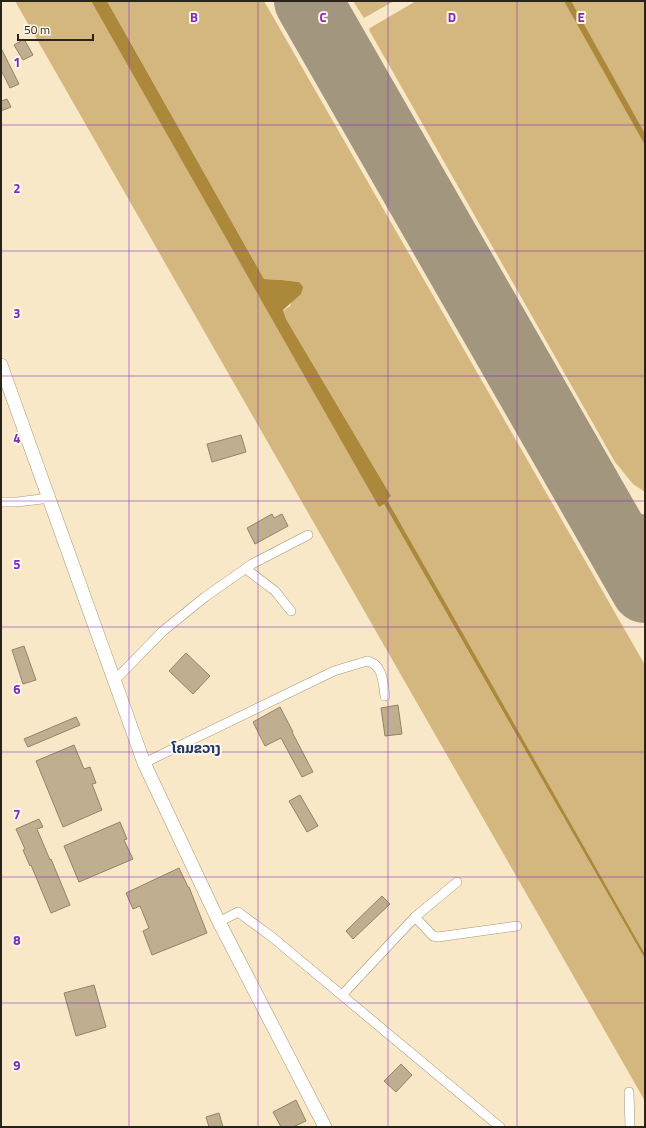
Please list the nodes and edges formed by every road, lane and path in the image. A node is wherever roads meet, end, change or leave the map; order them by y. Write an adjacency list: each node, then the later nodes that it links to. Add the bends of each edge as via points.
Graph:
1 (1, 365): 2 (main road)
2 (50, 498): 3 (street); 7 (main road)
3 (1, 502)
4 (308, 535): 5 (street)
5 (246, 569): 6 (street, via 275,591); 7 (street, via 205,597 163,631)
6 (291, 611)
7 (115, 680): 9 (main road)
8 (385, 696): 9 (street, via 381,672 368,661 334,671)
9 (144, 764): 12 (main road)
10 (457, 882): 11 (street)
11 (415, 917): 13 (street, via 433,936 438,937); 14 (street)
12 (219, 922): 14 (street, via 238,912); 16 (main road)
13 (517, 926)
14 (342, 995): 17 (street)
15 (629, 1092): 18 (street)
16 (325, 1127)
17 (500, 1127)
18 (630, 1127)

